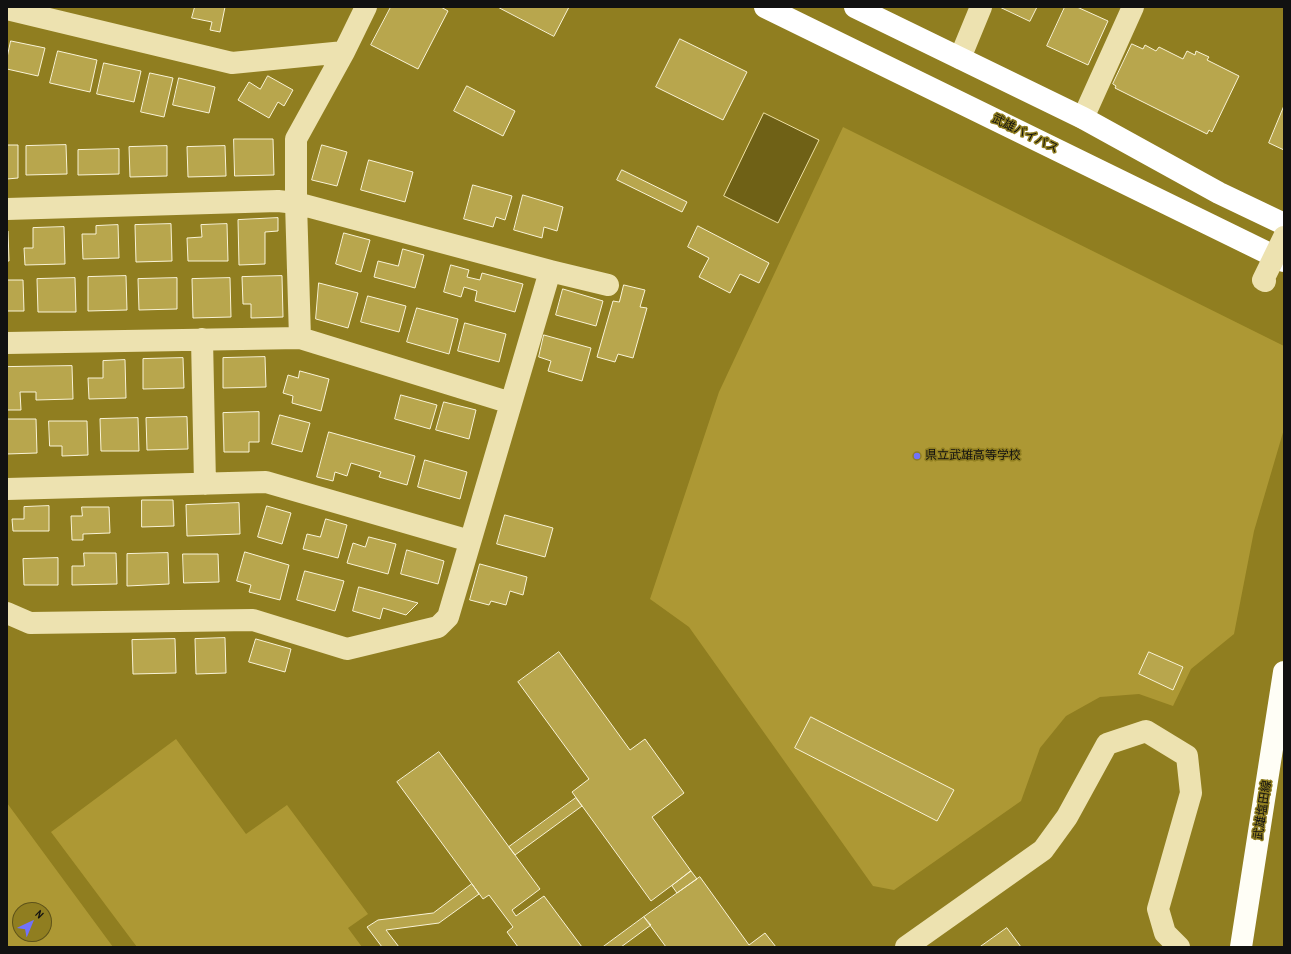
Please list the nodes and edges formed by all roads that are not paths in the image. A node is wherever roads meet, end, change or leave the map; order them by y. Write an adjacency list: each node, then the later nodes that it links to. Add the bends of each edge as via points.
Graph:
1 (366, 7): 7 (street)
2 (765, 7): 14 (highway, 武雄バイパス)
3 (855, 7): 8 (highway)
4 (981, 7): 8 (street)
5 (1133, 7): 9 (street)
6 (7, 10): 7 (street, via 232,63)
7 (344, 52): 10 (street, via 296,139)
8 (960, 58): 9 (highway)
9 (1083, 118): 12 (highway, via 1219,193)
10 (296, 203): 11 (street, via 278,201); 15 (street); 18 (street)
11 (7, 209)
12 (1284, 224)
13 (1284, 237): 16 (street, bridge)
14 (1284, 261)
15 (550, 271): 17 (street); 21 (street)
16 (1265, 280)
17 (608, 285)
18 (300, 338): 19 (street); 21 (street)
19 (202, 339): 20 (street); 22 (street)
20 (7, 343)
21 (511, 403): 24 (street)
22 (205, 484): 23 (street); 24 (street, via 266,482)
23 (7, 489)
24 (470, 541): 25 (street, via 448,617 438,627 347,649 253,620 30,623)
25 (7, 613)
26 (1284, 672): 29 (main road, 武雄塩田線)
27 (906, 947): 28 (street, via 1043,850 1067,817 1107,744 1146,731 1187,756 1191,793 1158,909 1165,933)
28 (1179, 947)
29 (1241, 947)

